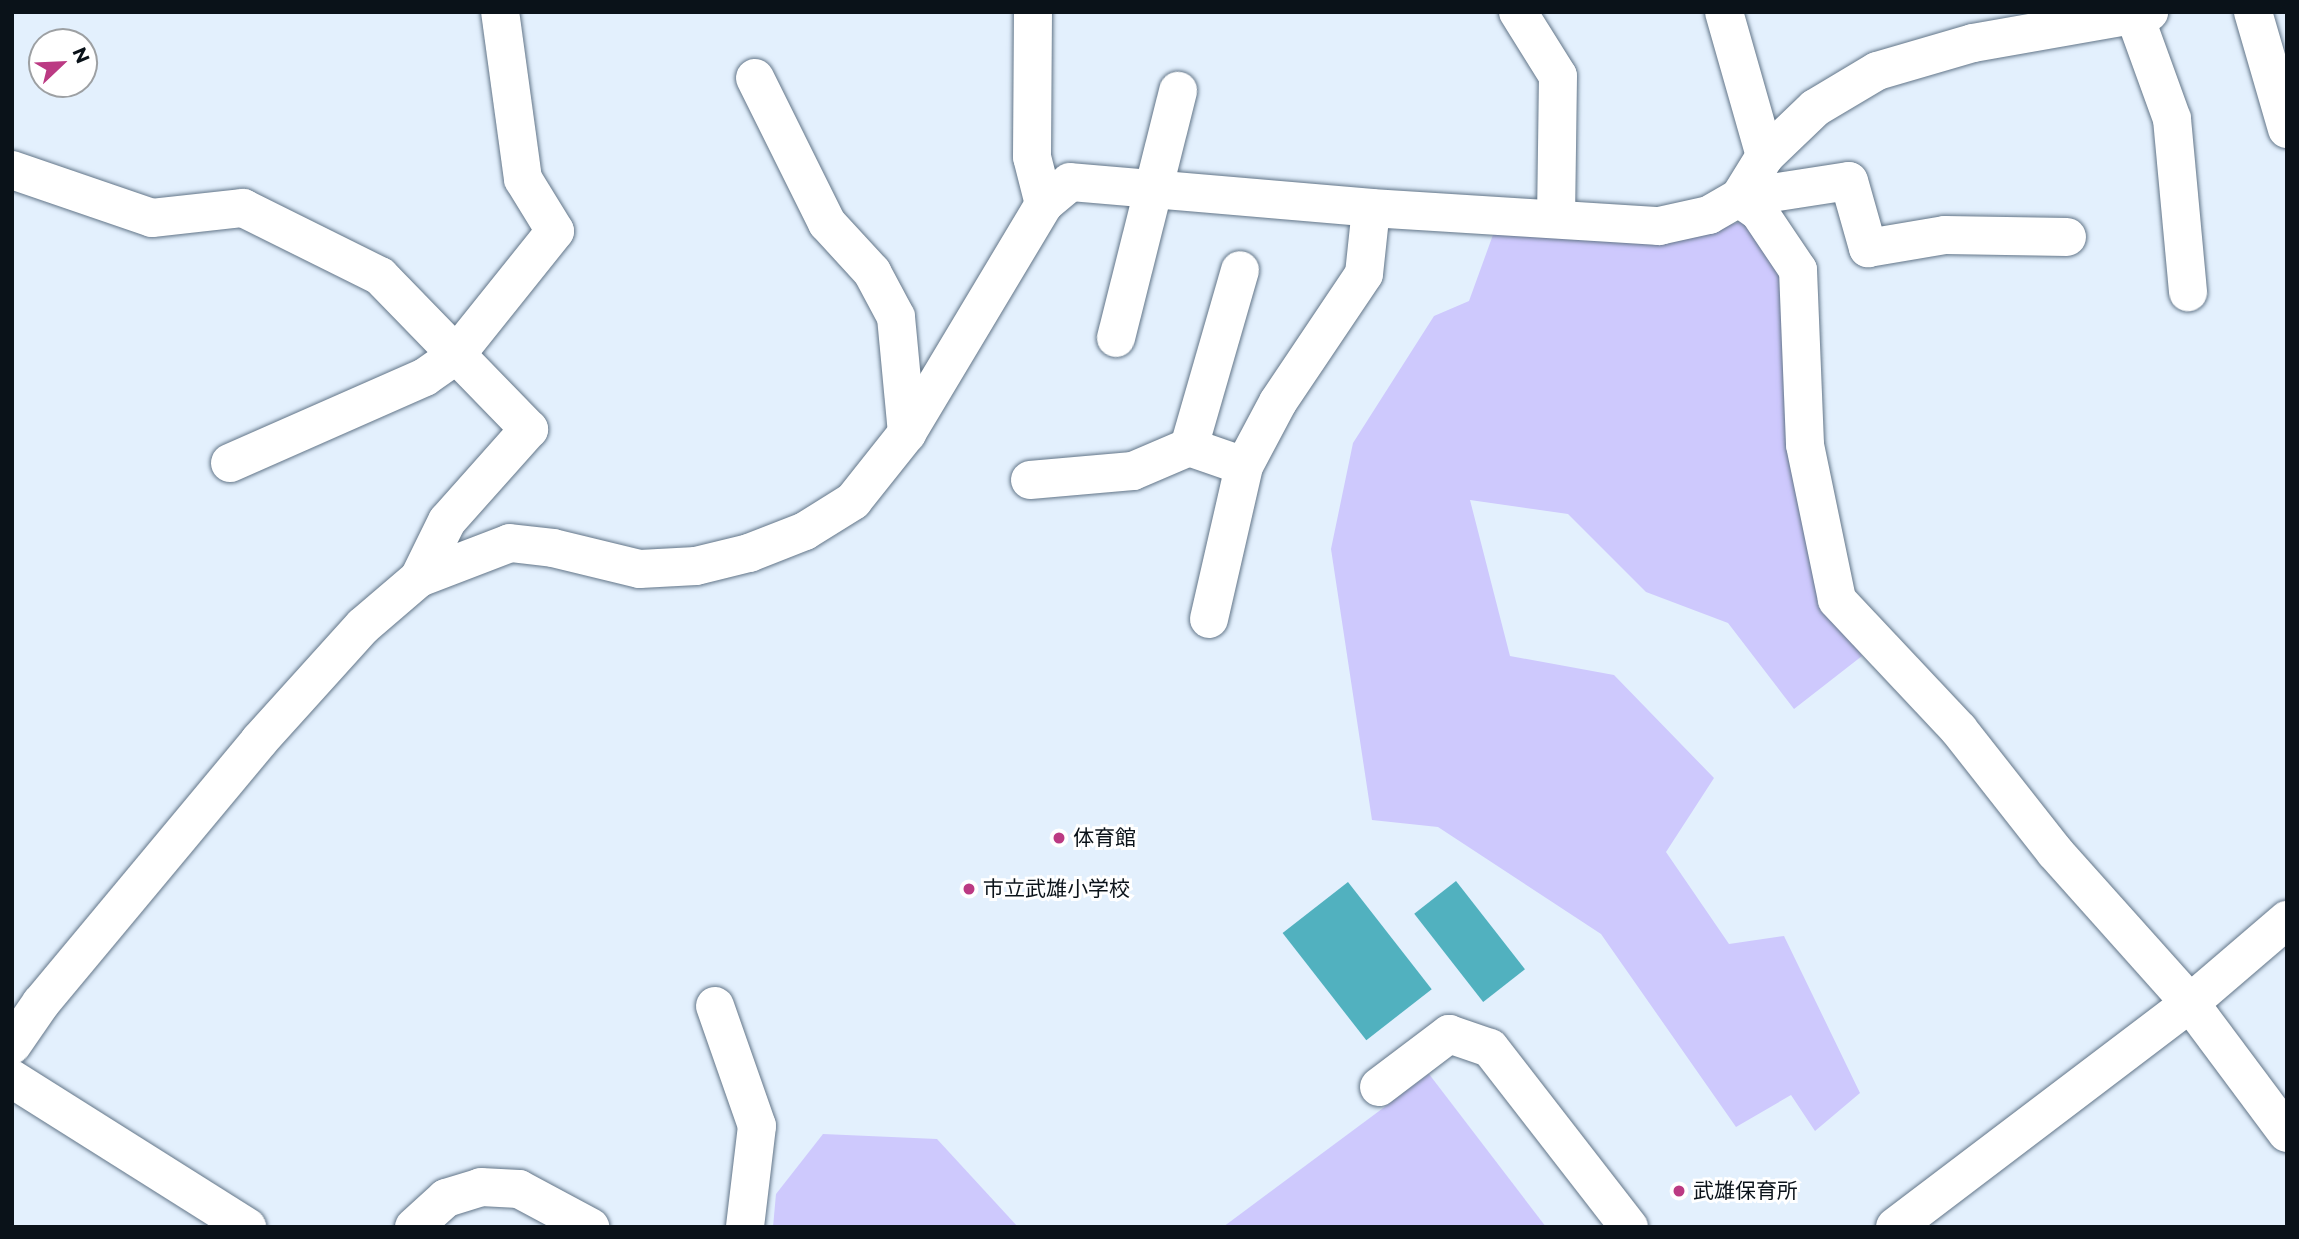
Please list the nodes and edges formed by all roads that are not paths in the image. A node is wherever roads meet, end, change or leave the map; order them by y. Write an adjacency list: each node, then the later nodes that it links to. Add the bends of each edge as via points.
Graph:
1 (500, 12): 22 (street, via 523,179 555,231)
2 (1033, 12): 15 (street, via 1032,158)
3 (1518, 12): 17 (street, via 1558,76)
4 (1724, 12): 11 (street)
5 (2253, 12): 10 (street)
6 (2141, 13): 7 (street); 20 (street, via 2172,119)
7 (2031, 22): 11 (street, via 1878,71 1815,108)
8 (755, 78): 23 (street, via 827,223 872,272 896,317)
9 (1178, 91): 13 (street)
10 (2287, 129)
11 (1765, 156): 14 (street)
12 (12, 170): 22 (street, via 152,218 243,208 380,276)
13 (1154, 189): 15 (street, via 1070,182); 16 (street); 21 (street)
14 (1739, 198): 17 (street, via 1709,215 1659,226); 18 (street, via 1849,181 1868,248 1945,235); 31 (street, via 1759,212 1798,270 1805,445 1837,600 1959,730 2055,852)
15 (1044, 204): 23 (street)
16 (1371, 208): 17 (street); 26 (street, via 1364,274 1278,401)
17 (1556, 219)
18 (2067, 237)
19 (1240, 270): 24 (street)
20 (2188, 292)
21 (1116, 338)
22 (455, 356): 25 (street, via 425,377); 28 (street, via 528,429 447,521)
23 (907, 433): 28 (street, via 853,501 805,531 749,553 695,566 640,569 553,548 510,543)
24 (1189, 447): 26 (street); 27 (street, via 1133,471)
25 (230, 463)
26 (1244, 466): 29 (street)
27 (1030, 480)
28 (419, 578): 33 (street, via 363,626 258,741 41,1003)
29 (1209, 619)
30 (2287, 920): 31 (street)
31 (2190, 1003): 36 (street); 42 (street)
32 (715, 1006): 40 (street, via 757,1126)
33 (12, 1045)
34 (12, 1080): 37 (street)
35 (1379, 1087): 41 (street, via 1449,1034 1490,1048)
36 (2287, 1133)
37 (247, 1227)
38 (414, 1227): 39 (street, via 446,1198 481,1186 519,1189)
39 (590, 1227)
40 (745, 1227)
41 (1629, 1227)
42 (1895, 1227)

